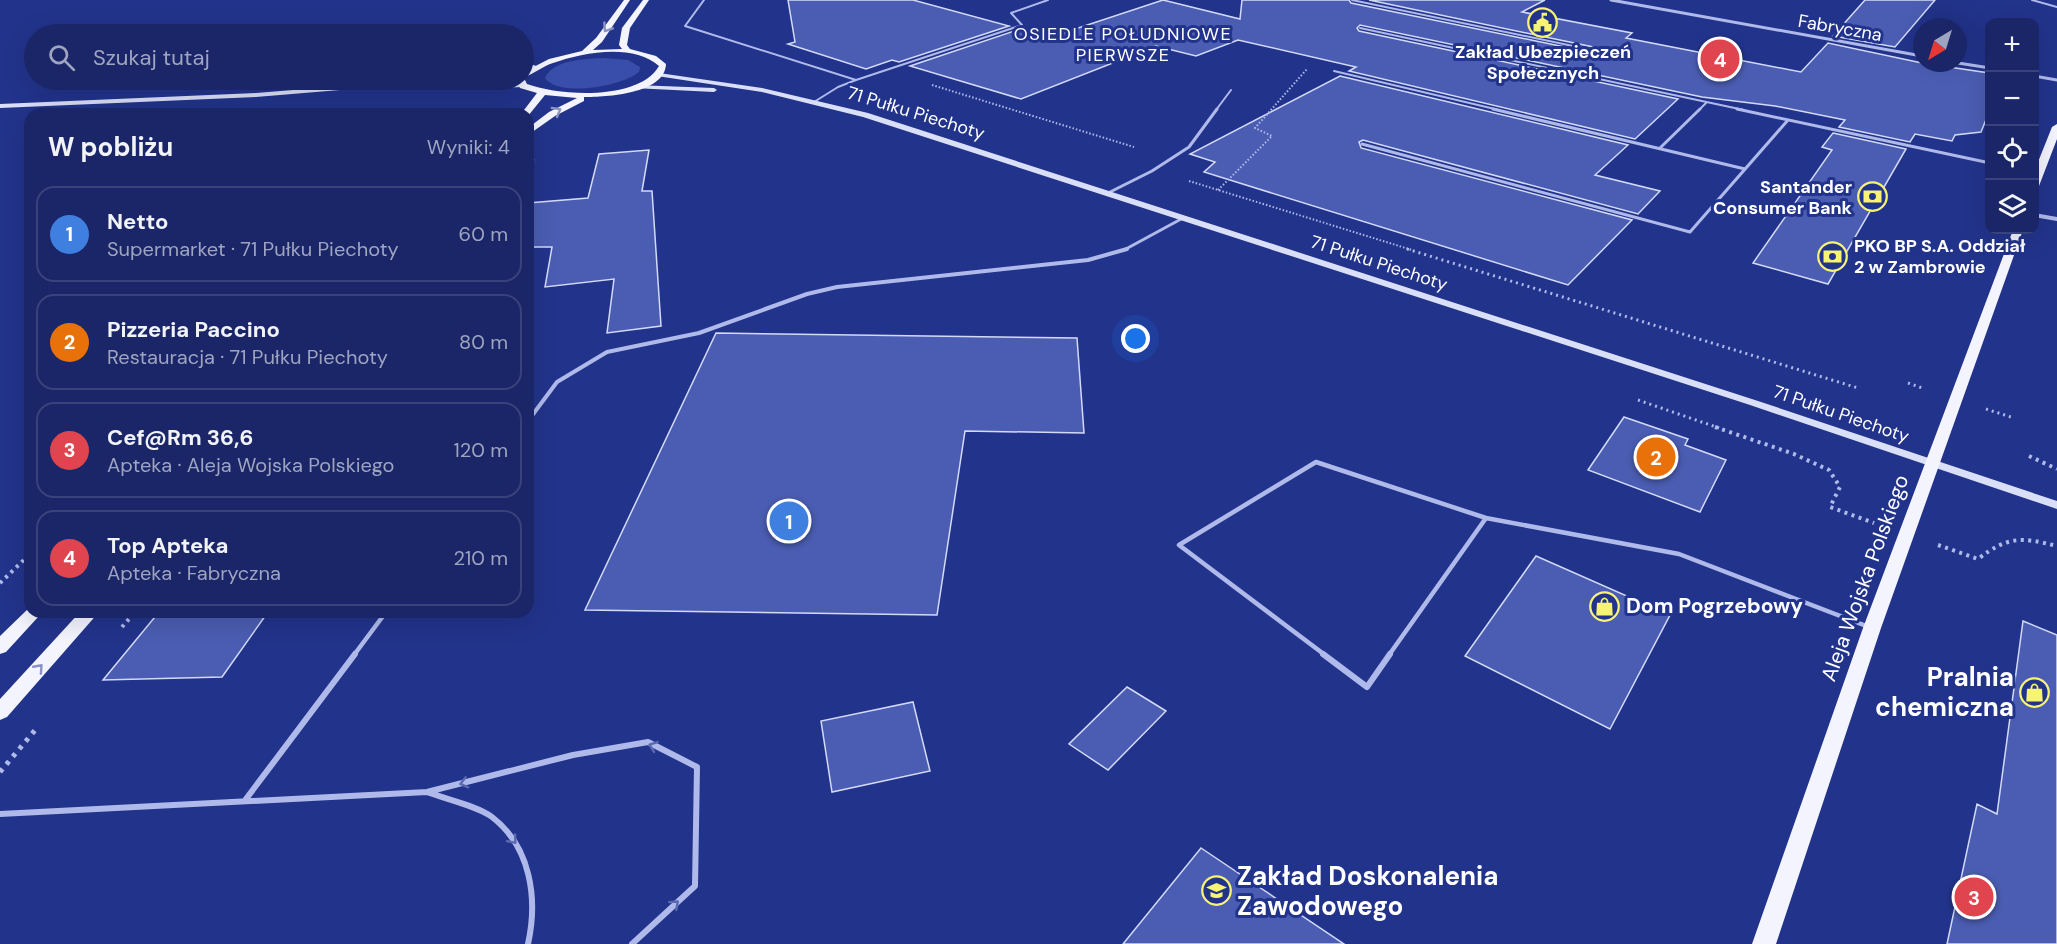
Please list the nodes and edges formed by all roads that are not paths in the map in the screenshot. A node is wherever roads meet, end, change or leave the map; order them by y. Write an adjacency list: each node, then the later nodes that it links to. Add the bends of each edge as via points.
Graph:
1 (627, 0): 12 (main road, one-way to 12)
2 (646, 0): 11 (main road, via 627,28 623,45)
3 (704, 0): 20 (lane, via 685,26)
4 (1048, 0): 20 (lane, via 1011,13 1022,26)
5 (1352, 0): 10 (lane)
6 (1611, 0): 13 (street, Fabryczna)
7 (2032, 0): 8 (lane)
8 (2057, 7)
9 (1360, 28): 31 (lane)
10 (1592, 50)
11 (627, 52): 12 (main road); 18 (main road, via 648,55 661,62)
12 (585, 53): 15 (main road)
13 (1913, 54)
14 (1967, 64): 16 (street)
15 (534, 67)
16 (1985, 67)
17 (1334, 71): 38 (lane)
18 (659, 75): 22 (main road); 30 (street, 71 Pułku Piechoty)
19 (2039, 77): 21 (street)
20 (856, 80): 30 (lane)
21 (2057, 80)
22 (635, 87): 29 (main road); 30 (street, 71 Pułku Piechoty, via 707,89)
23 (307, 90): 27 (street)
24 (353, 90): 27 (street)
25 (534, 90): 28 (main road)
26 (1231, 90): 42 (lane, via 1189,147)
27 (256, 94): 32 (street)
28 (541, 94): 29 (main road); 33 (main road)
29 (589, 96): 36 (main road, one-way to 29)
30 (814, 102): 42 (street, 71 Pułku Piechoty)
31 (1706, 103): 34 (lane); 38 (lane)
32 (0, 105)
33 (530, 108)
34 (1788, 120): 39 (lane); 41 (lane)
35 (2057, 127): 40 (main road)
36 (534, 128)
37 (1362, 144): 41 (lane, via 1690,232)
38 (1660, 148): 41 (lane)
39 (1985, 162)
40 (2039, 168)
41 (1745, 169)
42 (1108, 193): 44 (street, 71 Pułku Piechoty)
43 (2039, 215): 45 (street)
44 (1183, 218): 47 (lane, via 1119,253 1088,260 837,287 699,333 607,352 557,382); 48 (street, 71 Pułku Piechoty)
45 (2057, 219)
46 (2017, 234): 48 (main road, Aleja Wojska Polskiego)
47 (534, 414)
48 (1931, 463): 49 (street, 71 Pułku Piechoty); 54 (main road, Aleja Wojska Polskiego)
49 (2057, 505)
50 (1486, 518): 50 (lane, via 1316,462 1179,545 1366,687); 54 (lane, via 1679,554)
51 (27, 618): 55 (main road)
52 (85, 618): 56 (main road, one-way to 52)
53 (382, 618): 58 (lane)
54 (1872, 628): 62 (main road, Aleja Wojska Polskiego)
55 (0, 646)
56 (0, 712)
57 (427, 792): 58 (lane); 60 (lane, one-way to 60, via 491,816 519,845 530,882 533,921); 61 (lane, one-way to 57, via 695,886 697,767 648,742 573,755)
58 (246, 799): 59 (lane)
59 (0, 814)
60 (528, 944)
61 (632, 944)
62 (1764, 944)

